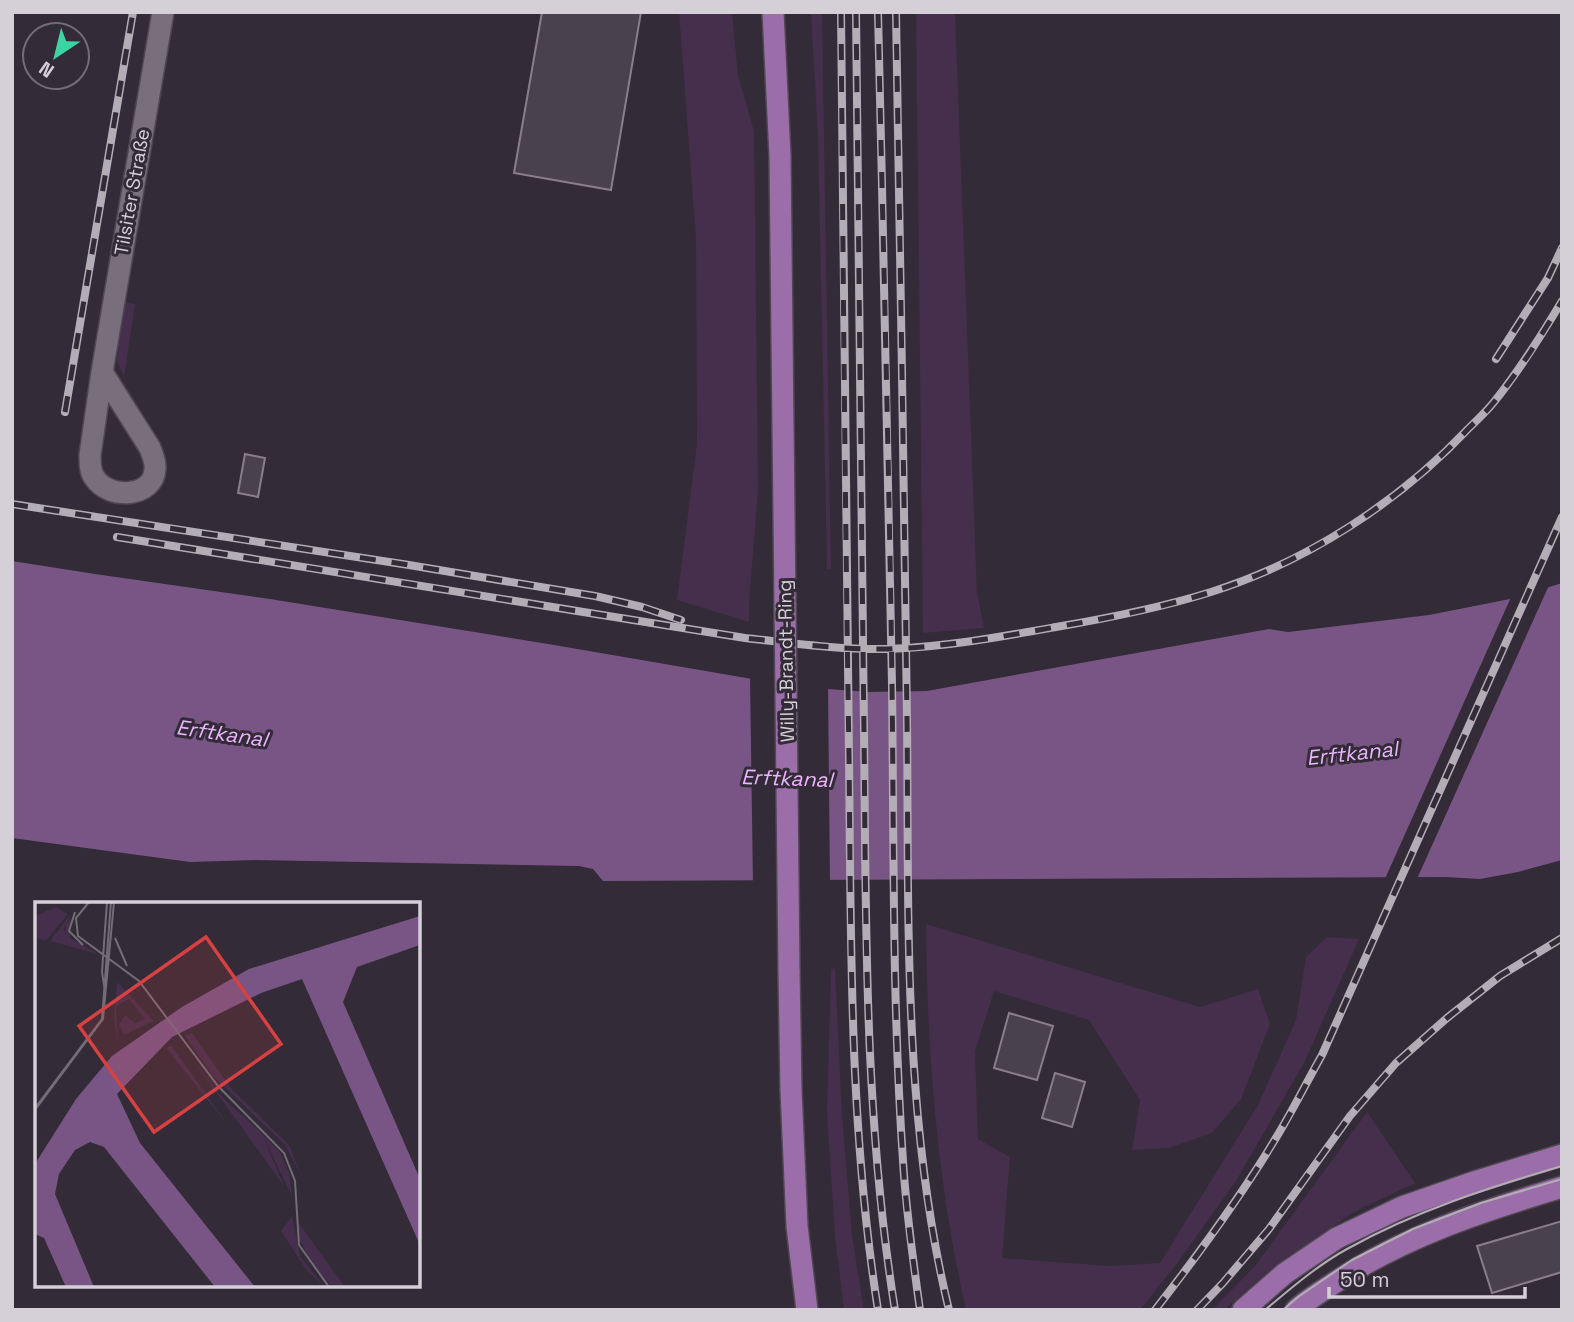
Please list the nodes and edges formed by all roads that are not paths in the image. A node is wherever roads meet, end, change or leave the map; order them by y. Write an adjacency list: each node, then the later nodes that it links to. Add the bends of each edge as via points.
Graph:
1 (163, 12): 3 (street, Tilsiter Straße)
2 (773, 12): 6 (main road, Willy-Brandt-Ring, bridge, via 780,156 791,1090 797,1226)
3 (102, 372): 3 (street, Tilsiter Straße, via 91,468 104,487 128,494 149,483 156,471 149,448)
4 (1562, 1155): 7 (main road, via 1402,1207 1337,1238)
5 (1562, 1187): 8 (main road, via 1416,1237 1357,1267)
6 (807, 1310)
7 (1242, 1310)
8 (1296, 1310)

